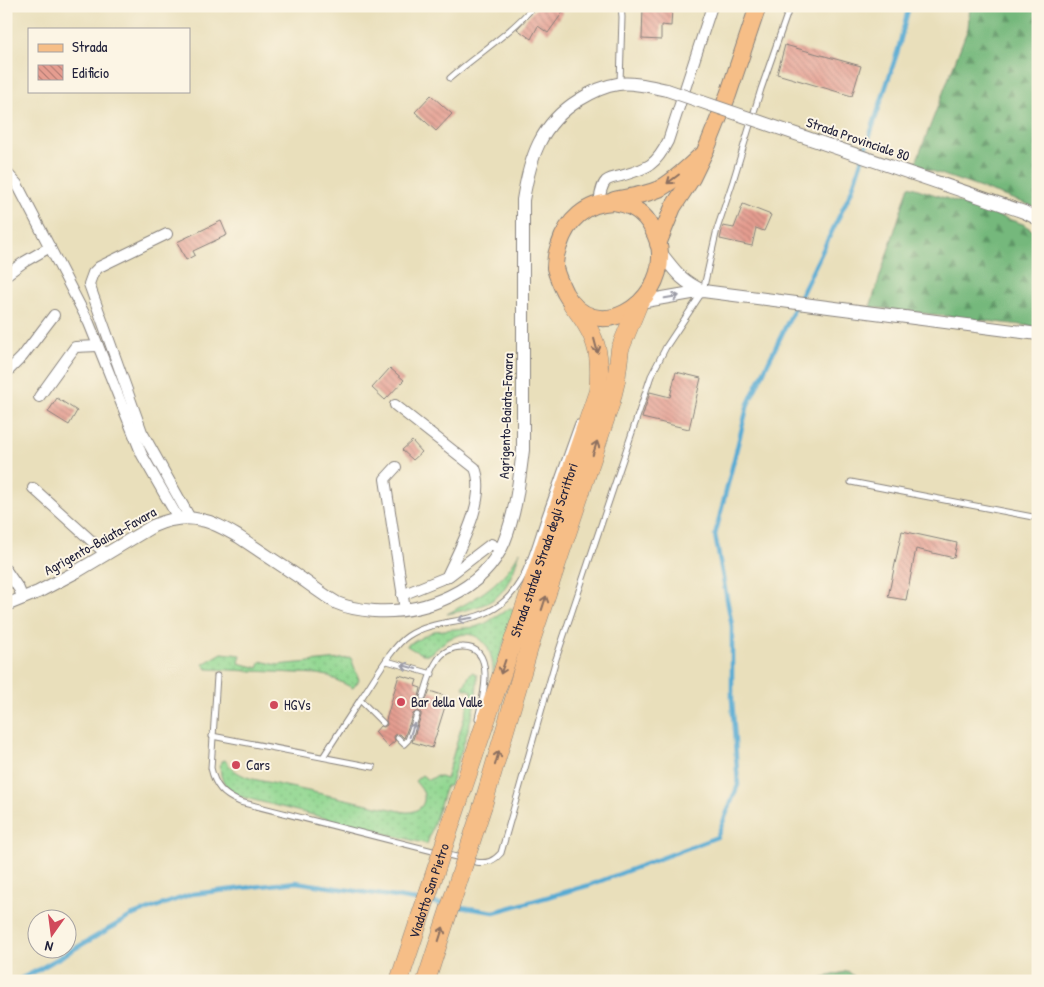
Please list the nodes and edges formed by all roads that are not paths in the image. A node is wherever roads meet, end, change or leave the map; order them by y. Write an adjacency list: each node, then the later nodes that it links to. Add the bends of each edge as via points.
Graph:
1 (534, 6): 6 (lane, via 520,22)
2 (620, 6): 7 (lane)
3 (712, 6): 11 (street, via 664,149 647,168 607,180 602,187)
4 (758, 6): 9 (main road)
5 (790, 6): 17 (lane, via 717,228)
6 (450, 78)
7 (620, 84): 8 (street, Agrigento-Baiata-Favara); 32 (street, Agrigento-Baiata-Favara, via 585,95 552,120 527,172 523,200 523,450 518,489)
8 (668, 90): 12 (street, Strada Provinciale 80, bridge)
9 (708, 145): 11 (main road, one-way to 11, via 674,180 660,189); 15 (main road, via 674,206)
10 (6, 172): 14 (street, via 18,184)
11 (602, 202): 15 (main road, via 620,203 640,212 650,224); 19 (main road, via 585,209 571,221 557,250 555,268)
12 (1038, 218)
13 (167, 234): 30 (street, via 99,267 89,284 142,432)
14 (50, 247): 16 (street); 22 (street)
15 (659, 248): 17 (street, via 677,275); 18 (main road, via 656,280)
16 (6, 275)
17 (703, 291): 18 (street, one-way to 17); 21 (street); 48 (lane, via 651,376 556,659 501,853 496,858 490,862 476,862 235,800 220,790 214,780)
18 (639, 303): 19 (main road, via 618,316 604,318 590,316); 54 (highway, Strada statale Strada degli Scrittori, one-way to 18, via 532,638 611,402 620,350)
19 (572, 304): 53 (highway, Strada statale Strada degli Scrittori, one-way to 53, via 586,322 597,345 600,369)
20 (54, 315): 23 (street)
21 (1038, 334)
22 (98, 346): 24 (street, via 75,347); 30 (street, via 142,455)
23 (6, 373)
24 (39, 397)
25 (394, 405): 35 (street, via 475,468 478,475 476,503)
26 (579, 420): 40 (lane, one-way to 40, via 527,566 513,592 490,612 418,630 399,644)
27 (396, 467): 36 (street, via 385,479)
28 (851, 482): 31 (lane)
29 (33, 488): 33 (street)
30 (184, 518): 33 (street, Agrigento-Baiata-Favara, via 165,520); 39 (street, Agrigento-Baiata-Favara, via 203,520 231,533 336,602 368,610)
31 (1038, 518)
32 (500, 549): 35 (street, via 491,544); 39 (street, Agrigento-Baiata-Favara, via 482,574 455,593 425,606)
33 (106, 554): 37 (street, Agrigento-Baiata-Favara)
34 (6, 570): 37 (street)
35 (446, 578): 36 (street)
36 (402, 595): 39 (street)
37 (22, 599): 38 (street, Agrigento-Baiata-Favara)
38 (6, 605)
39 (405, 610)
40 (387, 661): 41 (lane, one-way to 40); 44 (lane)
41 (432, 674): 43 (lane); 47 (lane, via 436,662 450,649 467,647 479,653 485,675)
42 (217, 676): 48 (lane)
43 (423, 697)
44 (360, 700): 46 (lane); 51 (lane)
45 (417, 715): 50 (lane, one-way to 45, via 404,744 408,740)
46 (383, 723)
47 (476, 727)
48 (212, 736): 51 (lane)
49 (474, 736): 53 (lane)
50 (398, 738)
51 (323, 757): 52 (lane)
52 (372, 767)
53 (458, 800): 55 (highway, Viadotto San Pietro, bridge)
54 (483, 805): 56 (highway, Viadotto San Pietro, one-way to 54, bridge)
55 (399, 981)
56 (426, 981)

